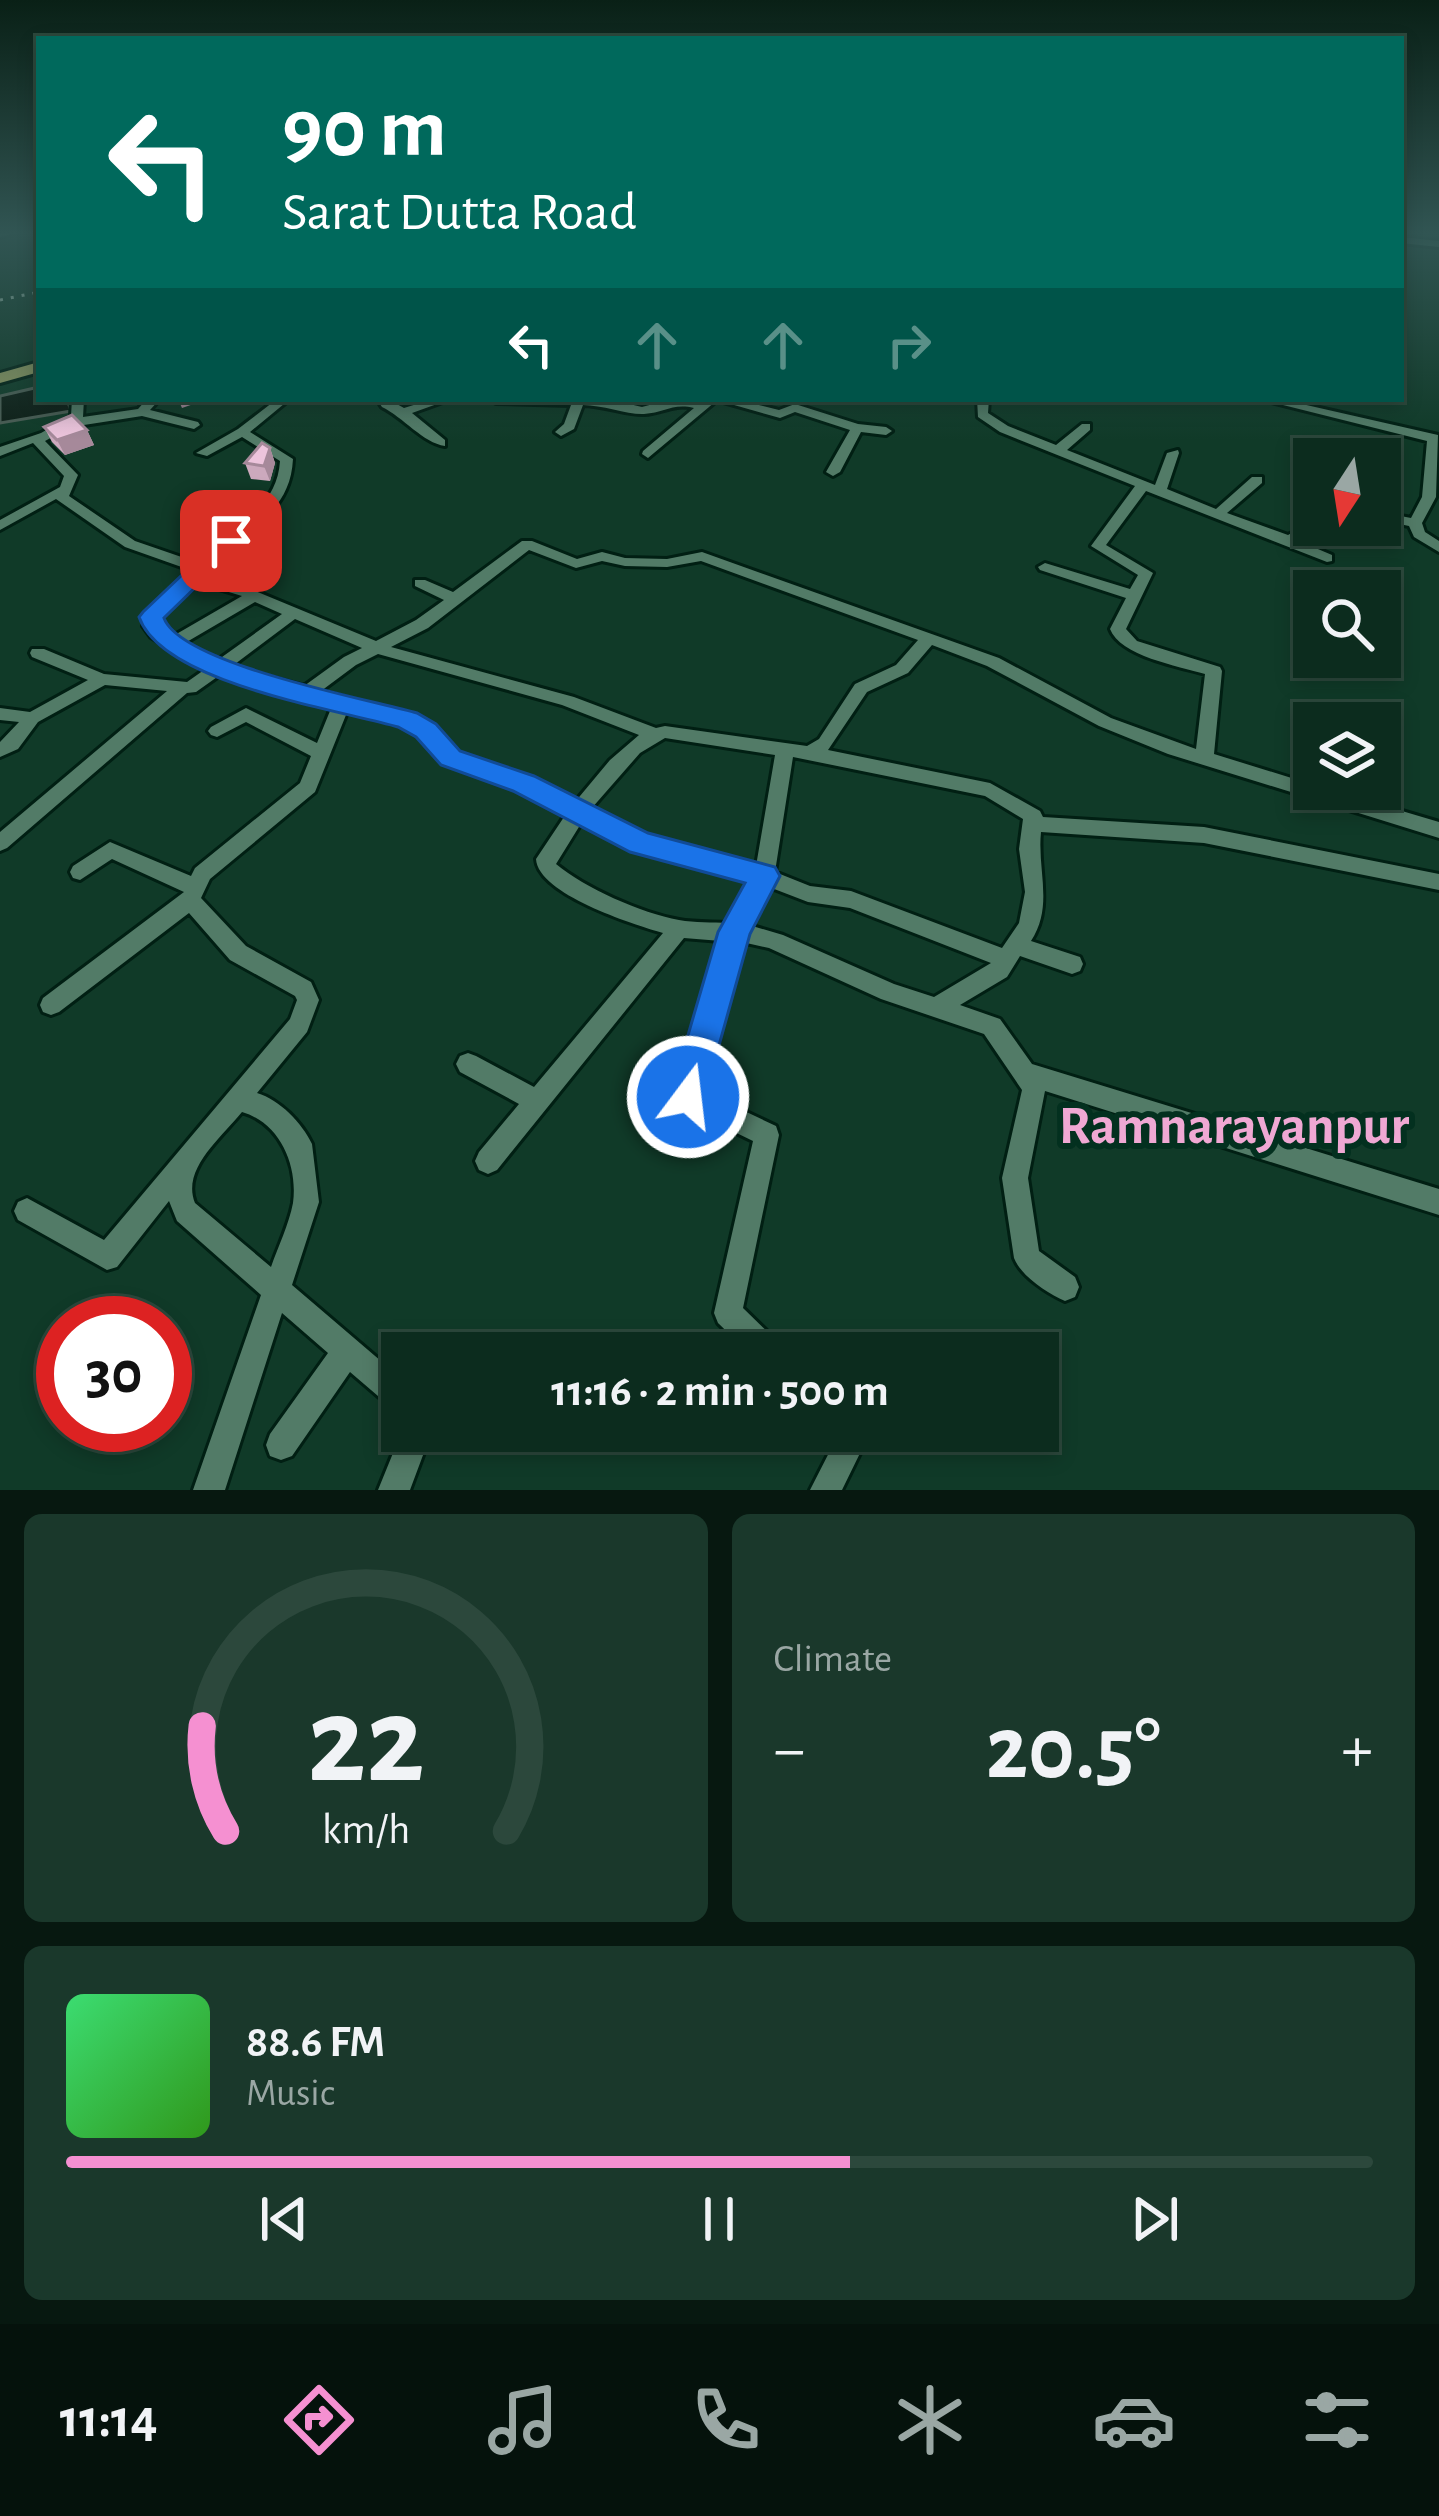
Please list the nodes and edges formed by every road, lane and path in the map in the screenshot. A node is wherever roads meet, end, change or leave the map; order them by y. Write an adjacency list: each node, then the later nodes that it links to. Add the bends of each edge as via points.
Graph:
1 (36, 369): 2 (main road)
2 (0, 378)
3 (78, 402): 22 (street)
4 (151, 402): 20 (street)
5 (280, 402): 28 (street)
6 (389, 402): 21 (street)
7 (436, 402): 21 (street)
8 (519, 402): 23 (street)
9 (538, 402): 18 (street)
10 (593, 402): 18 (street)
11 (606, 402): 19 (street)
12 (634, 402): 19 (street)
13 (674, 402): 19 (street, via 642,411)
14 (712, 402): 17 (street, via 780,414); 37 (street)
15 (983, 402): 33 (street, via 986,419)
16 (1277, 402): 31 (street)
17 (796, 403): 25 (street)
18 (577, 404): 29 (street)
19 (624, 406)
20 (142, 412): 22 (street); 24 (street)
21 (403, 412): 32 (street)
22 (70, 423): 30 (street)
23 (516, 423)
24 (194, 425)
25 (857, 428): 27 (street); 38 (street)
26 (1086, 428): 33 (street)
27 (886, 431)
28 (242, 432): 35 (street); 52 (street, via 287,459 285,485)
29 (561, 433)
30 (38, 436): 34 (street); 41 (street, via 71,475)
31 (1437, 439): 45 (street, via 1430,497)
32 (441, 443)
33 (1057, 451): 40 (street)
34 (0, 452)
35 (202, 453)
36 (1173, 453): 42 (street)
37 (648, 454)
38 (833, 472)
39 (1257, 480): 43 (street)
40 (1142, 486): 42 (street); 55 (street, via 1098,546 1144,568)
41 (62, 490): 46 (street); 52 (street, via 67,502 130,544)
42 (1159, 493): 43 (street)
43 (1217, 515): 48 (street)
44 (1401, 520): 45 (street)
45 (1415, 523): 49 (street)
46 (0, 526)
47 (1293, 537): 48 (street)
48 (1286, 541): 50 (street)
49 (1439, 548)
50 (1328, 558)
51 (1045, 567): 55 (street)
52 (197, 573): 54 (street); 59 (street, via 151,617)
53 (420, 583): 56 (street)
54 (253, 596): 57 (street); 59 (street)
55 (1135, 596): 74 (street, via 1120,636 1206,665 1216,676)
56 (455, 599): 58 (street, via 527,544 576,564 602,556 668,563 702,556); 60 (street)
57 (295, 612): 60 (street); 62 (street)
58 (930, 638): 72 (street, via 902,669 861,688 825,744); 74 (street)
59 (172, 643): 62 (street)
60 (377, 648): 65 (street); 70 (street)
61 (38, 653): 63 (street)
62 (215, 668): 64 (street); 65 (street)
63 (102, 679): 64 (street); 68 (street)
64 (182, 689): 78 (street)
65 (307, 693): 66 (street)
66 (342, 704): 73 (street); 75 (street, via 407,720 451,758)
67 (0, 714): 68 (street)
68 (32, 718): 71 (street)
69 (217, 731): 73 (street, via 245,714)
70 (651, 733): 72 (street); 75 (street)
71 (0, 750)
72 (797, 753): 76 (street, via 990,790 1027,810); 80 (street)
73 (322, 754): 82 (street, via 308,787 202,874)
74 (1204, 760): 77 (street)
75 (578, 813): 80 (street, via 640,843); 83 (street, via 546,859 552,875)
76 (1034, 824): 81 (street, via 1204,835); 85 (street, via 1034,910)
77 (1439, 830)
78 (0, 843)
79 (80, 872): 82 (street, via 110,850)
80 (764, 876): 84 (street); 85 (street)
81 (1439, 882)
82 (192, 893): 87 (street); 91 (street, via 238,952 303,989 308,1000 298,1025)
83 (680, 928): 84 (street); 92 (street)
84 (734, 932): 88 (street, via 775,940); 99 (street, via 688,1097 767,1135 728,1313)
85 (1013, 953): 86 (street); 88 (street, via 986,980)
86 (1072, 964)
87 (51, 1005)
88 (936, 1007): 90 (street, via 992,1026)
89 (468, 1064): 92 (street)
90 (1030, 1075): 95 (street); 98 (street, via 1034,1099 1015,1178 1028,1258)
91 (237, 1099): 94 (street); 97 (street, via 265,1108 301,1144 305,1202)
92 (537, 1101): 93 (street)
93 (488, 1161)
94 (184, 1163): 96 (street, via 107,1257); 97 (street, via 177,1190 186,1212)
95 (1439, 1202)
96 (27, 1211)
97 (278, 1286): 100 (street); 105 (street)
98 (1065, 1287)
99 (747, 1332)
100 (348, 1350): 101 (street); 102 (street)
101 (381, 1379)
102 (281, 1445)
103 (408, 1452): 106 (street)
104 (845, 1452): 107 (street)
105 (209, 1490)
106 (394, 1490)
107 (826, 1490)

